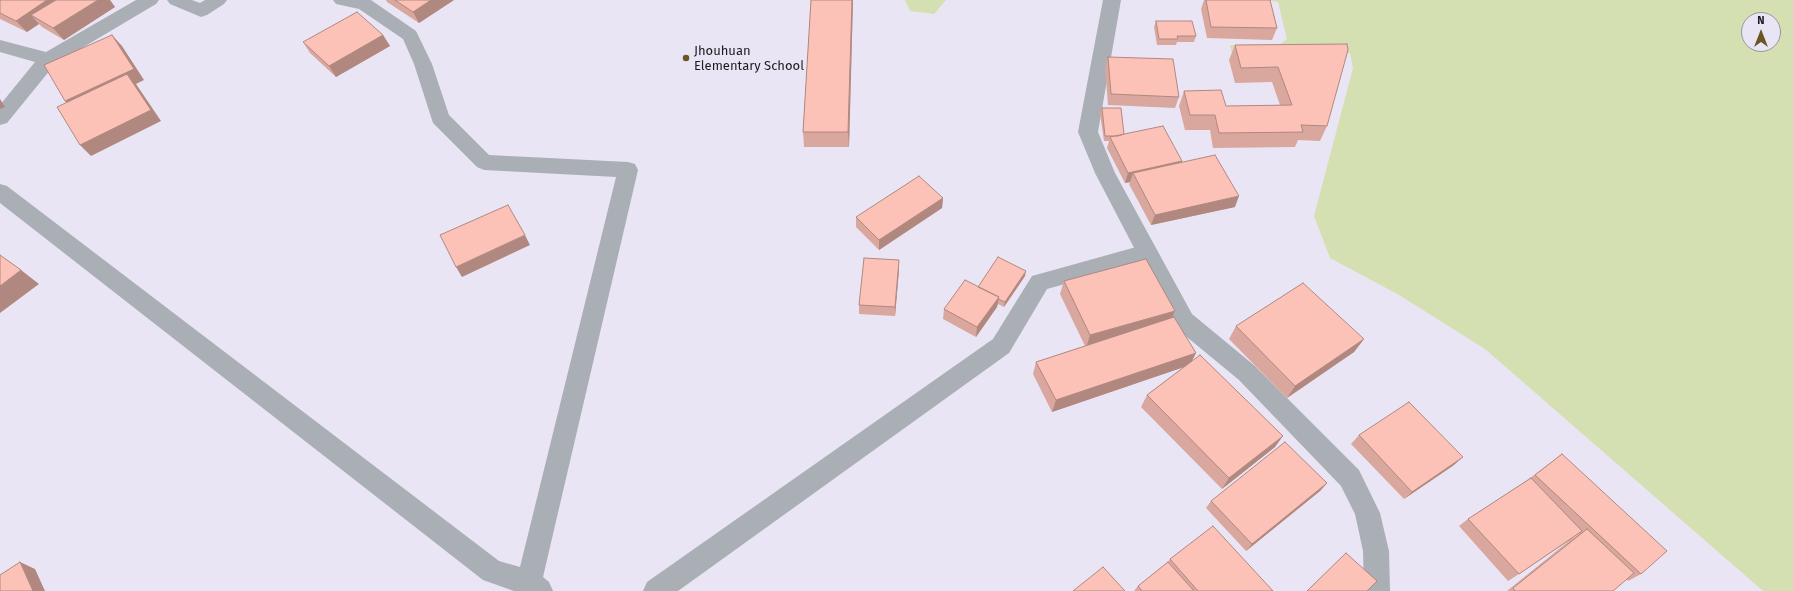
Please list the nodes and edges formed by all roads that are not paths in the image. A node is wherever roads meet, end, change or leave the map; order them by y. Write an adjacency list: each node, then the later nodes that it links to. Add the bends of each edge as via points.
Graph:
1 (150, 0): 7 (street)
2 (176, 0): 3 (street, via 201,10)
3 (218, 0)
4 (342, 0): 12 (street, via 364,4 410,35 423,64 440,118 484,162 628,170)
5 (1112, 0): 10 (street, via 1088,132 1105,173)
6 (0, 46): 7 (street)
7 (48, 59): 8 (street)
8 (0, 118)
9 (0, 192): 11 (street)
10 (1147, 253): 13 (street, via 1040,282 1001,346); 14 (street, via 1184,321 1247,373 1350,478 1367,513 1376,551)
11 (491, 581): 12 (street)
12 (535, 587)
13 (656, 591)
14 (1377, 591)

